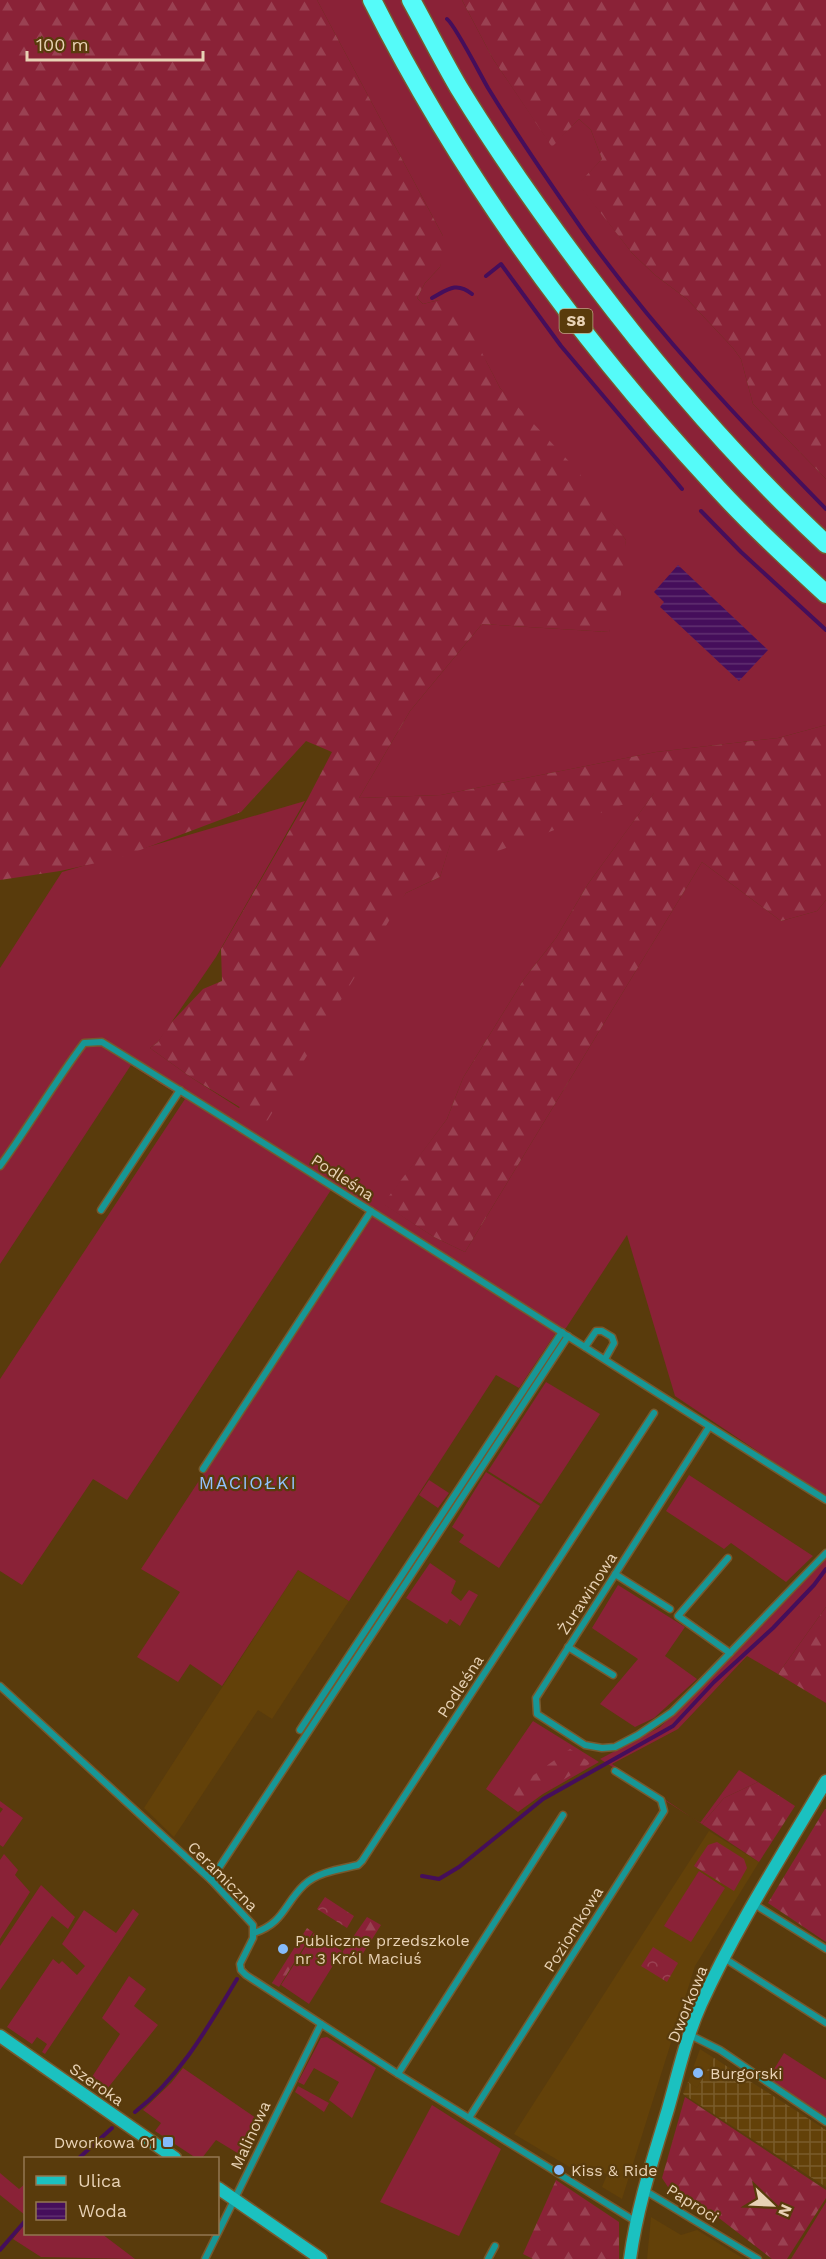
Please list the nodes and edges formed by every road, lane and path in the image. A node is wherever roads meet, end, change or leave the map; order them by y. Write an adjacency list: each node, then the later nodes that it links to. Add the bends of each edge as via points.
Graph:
1 (372, 0): 4 (highway, S8, via 459,153 565,308 710,481)
2 (411, 0): 3 (highway, S8, via 458,87 503,157 639,343 751,470)
3 (826, 544)
4 (826, 594)
5 (180, 1090): 6 (street, Podleśna, via 102,1042 84,1043); 7 (street); 8 (street, Podleśna)
6 (0, 1166)
7 (101, 1210)
8 (371, 1211): 9 (street, Podleśna); 14 (street)
9 (565, 1334): 10 (street, Podleśna); 24 (street); 28 (street)
10 (585, 1347): 11 (street, Podleśna); 11 (street, via 596,1331 612,1337 614,1343)
11 (605, 1359): 13 (street, Podleśna)
12 (654, 1413): 30 (street, Podleśna, via 362,1861 305,1884 270,1928)
13 (709, 1427): 15 (street, Podleśna); 18 (street, Żurawinowa)
14 (203, 1469)
15 (826, 1500)
16 (826, 1553): 21 (street)
17 (728, 1558): 21 (street, via 678,1616)
18 (615, 1574): 19 (street); 20 (street, Żurawinowa)
19 (670, 1609)
20 (568, 1647): 21 (street, Żurawinowa, via 536,1698 537,1714 585,1745 602,1748 615,1747 658,1723); 22 (street)
21 (730, 1653)
22 (613, 1675)
23 (0, 1686): 28 (street, Ceramiczna)
24 (300, 1730)
25 (615, 1771): 38 (street, Poziomkowa, via 661,1800 664,1811)
26 (826, 1781): 29 (street, Dworkowa)
27 (563, 1815): 37 (street)
28 (211, 1880): 30 (street, Ceramiczna, via 253,1925)
29 (754, 1904): 31 (street); 32 (street, Dworkowa)
30 (254, 1933): 34 (street, Ceramiczna, via 241,1970)
31 (826, 1949)
32 (724, 1958): 33 (street); 35 (street, Dworkowa)
33 (826, 2023)
34 (321, 2024): 37 (street, Ceramiczna); 43 (street, Malinowa)
35 (690, 2035): 39 (street, via 720,2050); 42 (street, Dworkowa)
36 (0, 2036): 40 (street, Szeroka)
37 (398, 2074): 38 (street, Ceramiczna)
38 (469, 2118): 44 (street, Ceramiczna)
39 (826, 2121)
40 (174, 2157)
41 (219, 2189): 43 (street)
42 (644, 2189): 44 (street, Dworkowa); 52 (street, Paproci)
43 (234, 2200): 45 (street, Malinowa); 49 (street)
44 (635, 2221): 51 (street, Dworkowa)
45 (219, 2232)
46 (217, 2235): 48 (street, Malinowa)
47 (495, 2246): 50 (street)
48 (206, 2259)
49 (321, 2259)
50 (488, 2259)
51 (630, 2259)
52 (758, 2259)

